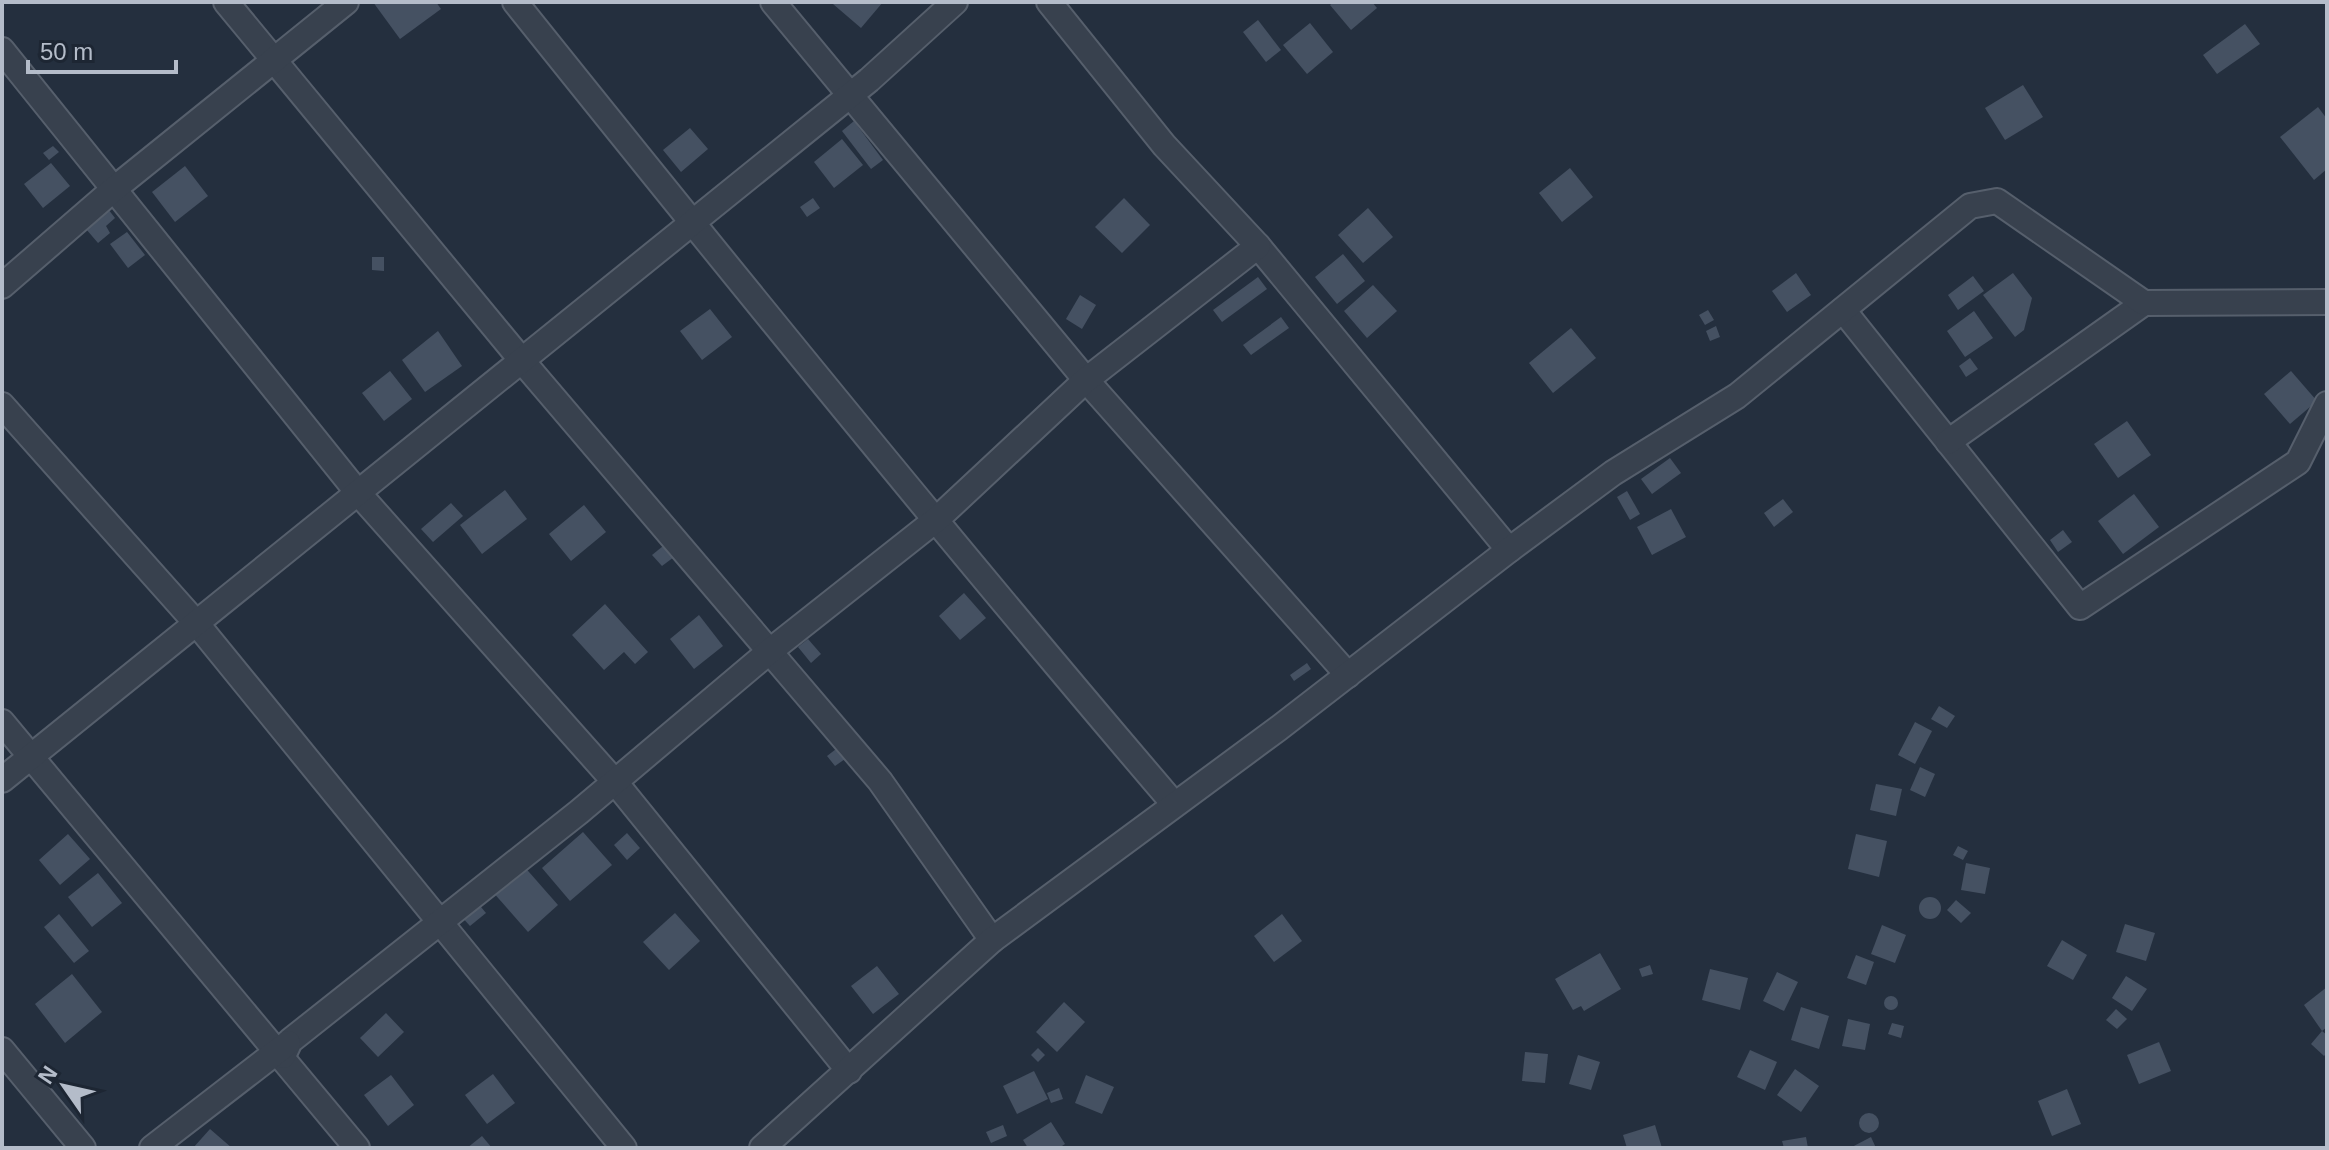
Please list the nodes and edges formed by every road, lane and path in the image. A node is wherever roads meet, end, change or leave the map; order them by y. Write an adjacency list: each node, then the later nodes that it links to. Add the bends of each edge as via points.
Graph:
1 (226, 2): 8 (street)
2 (346, 2): 8 (street)
3 (515, 2): 11 (street)
4 (773, 2): 9 (street)
5 (955, 2): 9 (street)
6 (1049, 2): 12 (street, via 1164,145)
7 (2, 50): 10 (street)
8 (275, 61): 10 (street); 17 (street)
9 (851, 94): 11 (street); 18 (street)
10 (114, 189): 13 (street); 22 (street)
11 (692, 222): 17 (street); 23 (street)
12 (1258, 246): 18 (street); 24 (street)
13 (2, 286)
14 (2327, 302): 15 (street)
15 (2144, 303): 16 (street, via 1997,201 1970,206); 21 (street)
16 (1843, 310): 21 (street); 24 (street, via 1737,396 1613,473)
17 (523, 362): 22 (street); 26 (street)
18 (1086, 380): 23 (street); 27 (street)
19 (2327, 404): 21 (street, via 2298,462 2080,607)
20 (2, 405): 25 (street)
21 (1948, 442)
22 (359, 494): 25 (street); 31 (street)
23 (937, 519): 26 (street); 32 (street)
24 (1509, 550): 27 (street)
25 (197, 624): 29 (street); 33 (street)
26 (770, 651): 31 (street); 34 (street, via 880,781)
27 (1348, 675): 32 (street)
28 (2, 722): 29 (street)
29 (31, 757): 30 (street); 35 (street, via 211,975)
30 (2, 780)
31 (615, 782): 33 (street); 37 (street)
32 (1174, 804): 34 (street)
33 (441, 922): 35 (street); 41 (street)
34 (992, 940): 37 (street)
35 (283, 1049): 39 (street); 40 (street)
36 (2, 1050): 38 (street)
37 (849, 1071): 42 (street)
38 (83, 1148)
39 (152, 1148)
40 (357, 1148)
41 (624, 1148)
42 (762, 1148)

